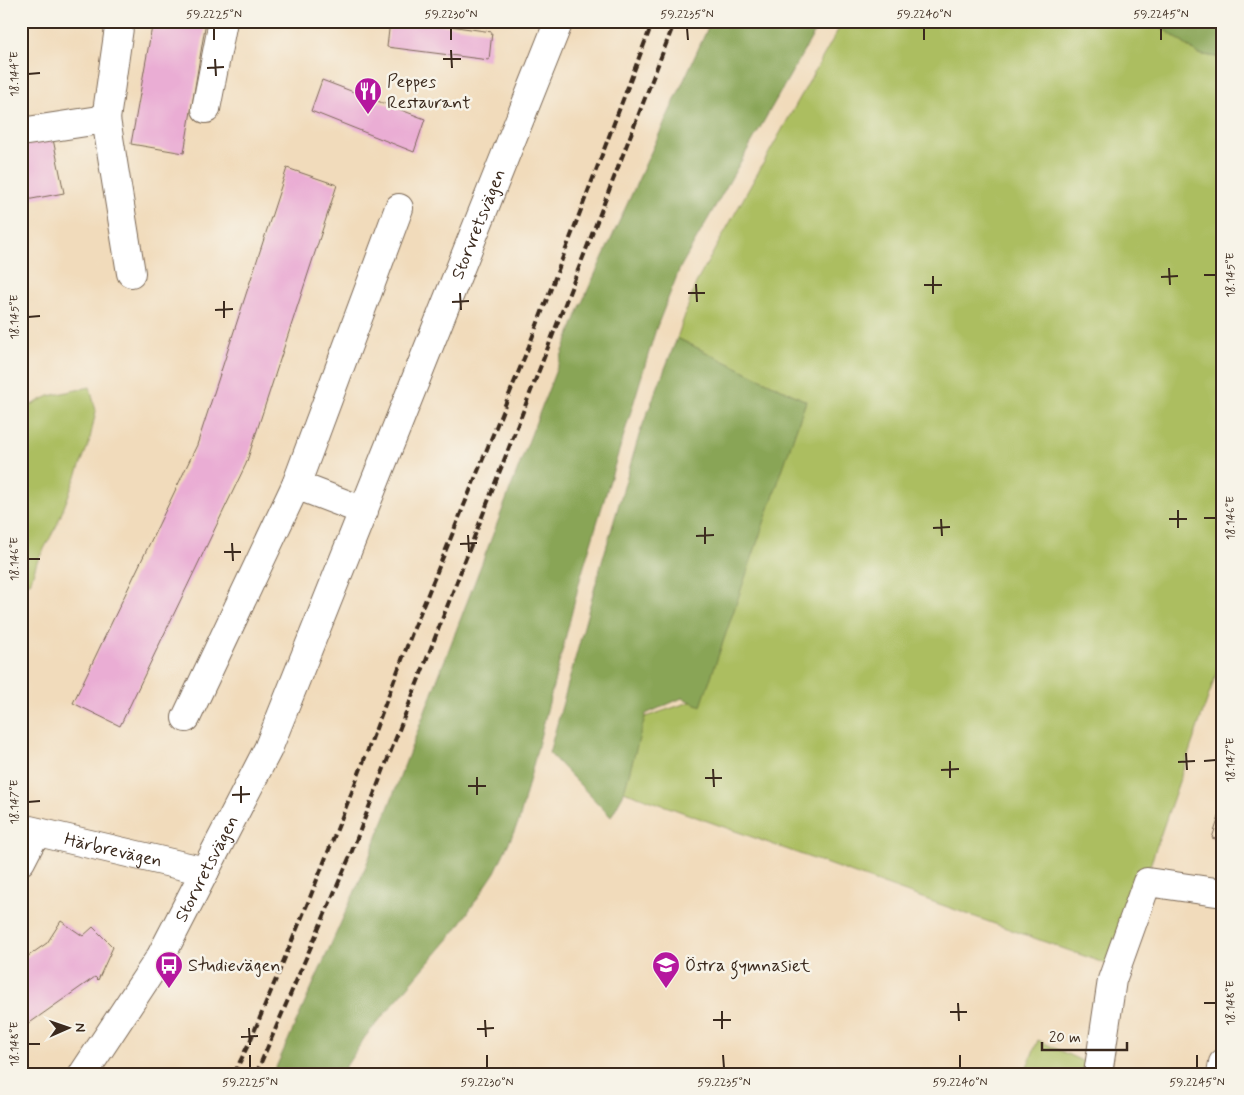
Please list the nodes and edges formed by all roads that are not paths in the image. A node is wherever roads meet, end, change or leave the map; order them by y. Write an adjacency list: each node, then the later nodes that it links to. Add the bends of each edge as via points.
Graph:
1 (120, 21): 5 (street)
2 (222, 21): 4 (street)
3 (559, 21): 10 (street, Storvretsvägen)
4 (206, 109)
5 (106, 119): 6 (street); 8 (street)
6 (21, 132)
7 (399, 208): 9 (street)
8 (131, 273)
9 (296, 485): 10 (street); 11 (street)
10 (364, 511): 14 (street, Storvretsvägen, via 268,749)
11 (186, 718)
12 (29, 830): 13 (street); 14 (street, Härbrevägen)
13 (21, 861)
14 (205, 871): 17 (street, Storvretsvägen, via 161,956)
15 (1223, 893): 18 (street, via 1147,882 1112,980)
16 (1223, 1063): 19 (street)
17 (83, 1074)
18 (1098, 1074)
19 (1221, 1074)

